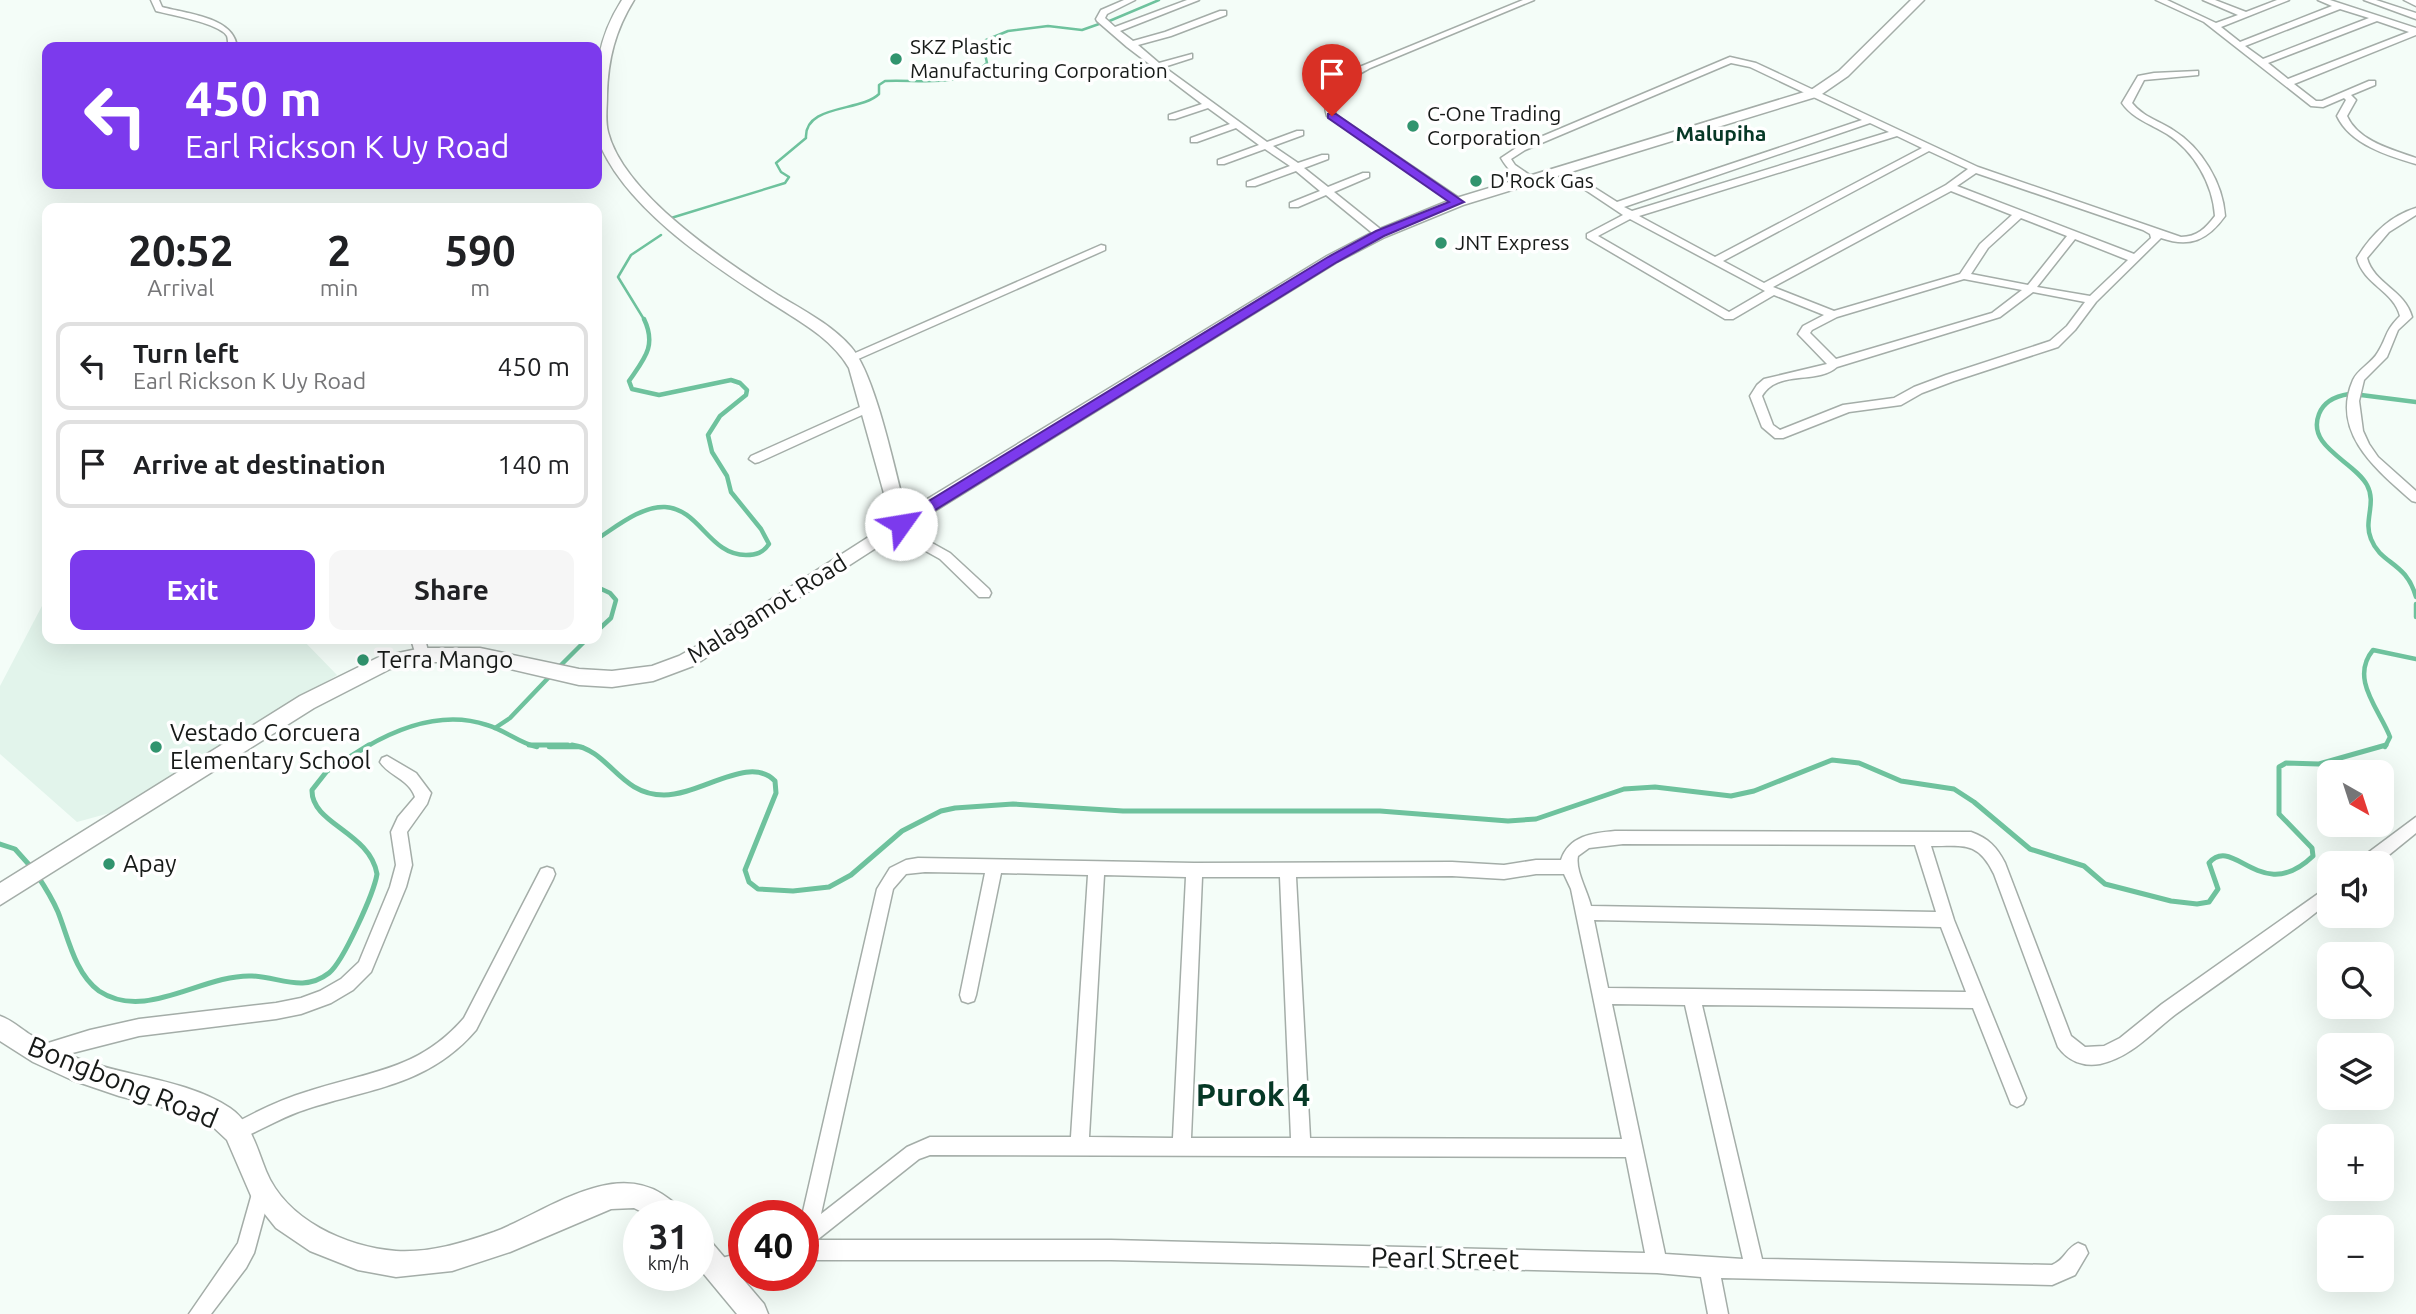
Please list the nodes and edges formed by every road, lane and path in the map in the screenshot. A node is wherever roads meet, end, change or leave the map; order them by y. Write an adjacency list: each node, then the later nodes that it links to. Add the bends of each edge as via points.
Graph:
1 (155, 0): 24 (street, via 159,9 220,27)
2 (628, 0): 28 (street, via 604,44)
3 (1195, 0): 22 (street)
4 (1530, 0): 57 (street, via 1367,66 1330,97 1328,110 1337,121)
5 (1918, 0): 34 (street, Malagamot Road, via 1852,67)
6 (2160, 0): 21 (street, via 2200,15)
7 (2207, 0): 18 (street)
8 (2250, 0): 16 (street)
9 (2286, 0): 16 (street)
10 (2322, 0): 15 (street)
11 (2368, 0): 19 (street)
12 (2408, 0): 14 (street)
13 (1128, 1): 22 (street, via 1099,17)
14 (2416, 3)
15 (2339, 6): 20 (street); 26 (street)
16 (2268, 7): 18 (street)
17 (1223, 13): 25 (street)
18 (2247, 15): 21 (street)
19 (2416, 16)
20 (2377, 18): 23 (street); 29 (street)
21 (2215, 26): 26 (street)
22 (1113, 31): 25 (street)
23 (2416, 32): 32 (street)
24 (232, 42)
25 (1130, 45): 30 (street)
26 (2239, 45): 29 (street)
27 (1189, 56): 30 (street)
28 (602, 59)
29 (2261, 63): 32 (street)
30 (1158, 66): 36 (street)
31 (2195, 73): 63 (street, via 2141,78 2127,103 2191,147 2218,197 2220,216 2206,233 2189,241 2169,239)
32 (2287, 83): 35 (street, via 2319,105)
33 (2372, 83): 35 (street)
34 (1815, 93): 38 (street); 51 (street, Malagamot Road); 53 (street, via 1754,65 1730,60 1506,158)
35 (2345, 94): 47 (street, via 2351,100 2342,116 2350,129)
36 (1208, 105): 37 (street); 39 (street)
37 (1172, 117)
38 (1870, 120): 42 (street); 59 (street)
39 (1236, 125): 43 (street); 44 (street)
40 (602, 132): 74 (street, via 621,170 649,205 685,238 824,331)
41 (1300, 133): 44 (street)
42 (1896, 133): 45 (street); 62 (street)
43 (1194, 140)
44 (1265, 145): 48 (street); 49 (street)
45 (1928, 148): 50 (street); 68 (street)
46 (1325, 157): 49 (street)
47 (2416, 160)
48 (1221, 162)
49 (1297, 167): 54 (street); 56 (street)
50 (1975, 169): 55 (street); 63 (street)
51 (1562, 171): 53 (street, Malagamot Road); 59 (street)
52 (1366, 175): 56 (street)
53 (1531, 180): 57 (street, Malagamot Road)
54 (1251, 184)
55 (1950, 187): 61 (street); 70 (street)
56 (1327, 190): 58 (street); 64 (street)
57 (1458, 202): 64 (street, Malagamot Road)
58 (1294, 205)
59 (1616, 206): 62 (street)
60 (2416, 211): 78 (street, via 2376,238 2362,258 2365,269 2401,305 2406,317 2393,328 2383,354 2359,379 2353,401 2363,445)
61 (2018, 215): 65 (street); 69 (street, via 1984,246)
62 (1632, 216): 68 (street); 70 (street, via 1592,238 1729,317)
63 (2151, 230): 67 (street, via 2156,239)
64 (1380, 234): 79 (street, Malagamot Road)
65 (2074, 234): 67 (street); 71 (street)
66 (1101, 248): 74 (street)
67 (2134, 258): 72 (street)
68 (1715, 261): 70 (street)
69 (1964, 276): 71 (street); 73 (street)
70 (1769, 289): 73 (street)
71 (2029, 289): 72 (street); 75 (street, via 2008,308 1982,321)
72 (2092, 300): 75 (street, via 2063,337 2046,348 1950,378 1897,402 1847,408 1779,435 1771,431 1756,396 1758,389 1770,381 1825,370)
73 (1833, 315): 75 (street, via 1804,334)
74 (852, 357): 76 (street)
75 (1833, 364)
76 (869, 407): 77 (street); 79 (street)
77 (755, 459)
78 (2416, 498)
79 (901, 524): 80 (street, via 912,537 945,556); 81 (street, Malagamot Road, via 718,643 686,661 630,677 579,677)
80 (984, 593)
81 (420, 647): 92 (street, Malagamot Road, via 340,684)
82 (387, 762): 101 (street, via 423,793 399,832 404,865 398,887 365,967 356,978 314,1001 285,1009 122,1030)
83 (2416, 824): 85 (street)
84 (1921, 839): 87 (street, via 1600,838 1577,846); 93 (street, via 1971,839 1993,854 2064,1041 2085,1057 2127,1044); 95 (street)
85 (2382, 851)
86 (995, 866): 88 (street); 96 (street); 110 (street, via 915,865 899,869 888,883)
87 (1569, 867): 90 (street, via 1504,872); 94 (street)
88 (1096, 868): 89 (street); 104 (street)
89 (1194, 870): 90 (street); 105 (street)
90 (1288, 870): 106 (street)
91 (547, 874): 103 (street, via 470,1024 442,1055 412,1070 310,1099)
92 (1, 894)
93 (2317, 902)
94 (1584, 913): 95 (street); 97 (street)
95 (1946, 920): 99 (street)
96 (968, 995)
97 (1601, 996): 98 (street); 107 (street)
98 (1692, 997): 99 (street); 116 (street)
99 (1978, 1000): 102 (street)
100 (0, 1027): 101 (street, Bongbong Road)
101 (41, 1053): 103 (street, Bongbong Road, via 119,1084 198,1105 222,1117)
102 (2017, 1098)
103 (236, 1132): 108 (street, Bongbong Road)
104 (1079, 1147): 105 (street); 111 (street, via 930,1146 903,1161)
105 (1182, 1147): 106 (street)
106 (1301, 1148): 107 (street)
107 (1633, 1148): 114 (street)
108 (261, 1190): 109 (street, Bongbong Road, via 291,1223 314,1238 367,1260 397,1264 423,1264 462,1255 614,1196 635,1195); 119 (street, via 247,1246)
109 (646, 1200)
110 (814, 1200)
111 (819, 1231)
112 (819, 1243): 114 (street, Pearl Street)
113 (2078, 1253): 116 (street, Pearl Street, via 2068,1268 2052,1275)
114 (1657, 1262): 115 (street, Pearl Street)
115 (1709, 1268): 116 (street, Pearl Street); 120 (street)
116 (1755, 1269)
117 (738, 1291): 118 (street)
118 (743, 1309)
119 (199, 1314)
120 (1718, 1314)

